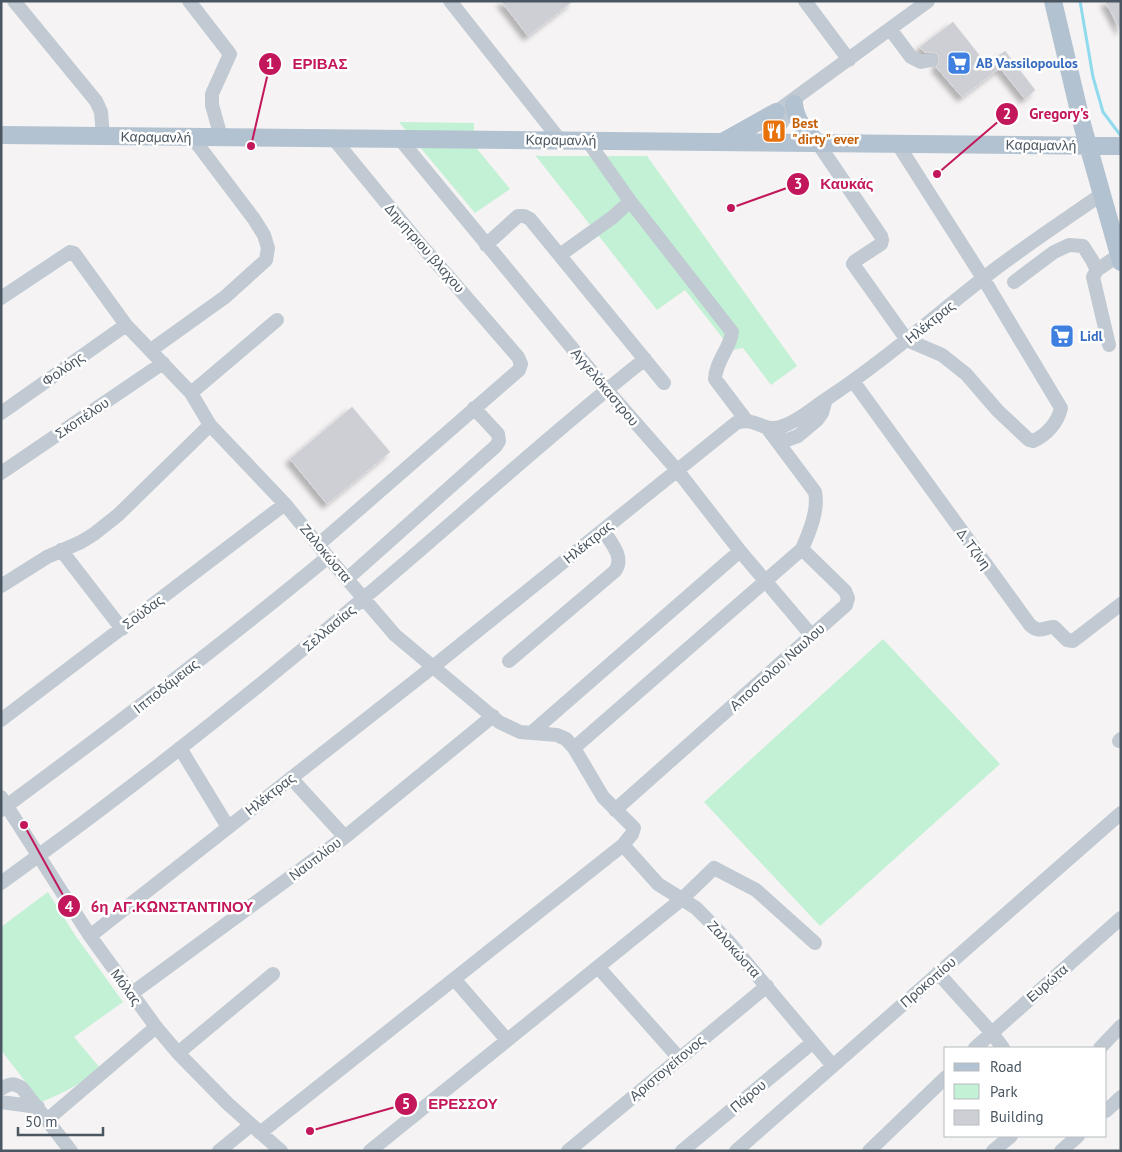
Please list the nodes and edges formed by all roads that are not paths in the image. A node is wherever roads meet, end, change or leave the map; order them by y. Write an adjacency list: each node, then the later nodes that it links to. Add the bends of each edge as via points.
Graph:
1 (14, 1): 13 (street, via 96,101 101,112)
2 (189, 1): 15 (street, via 230,54 212,94)
3 (450, 1): 18 (street)
4 (805, 1): 8 (street)
5 (928, 1): 7 (street)
6 (1053, 1): 24 (main road)
7 (890, 29): 8 (street); 9 (street, via 911,57 920,62)
8 (849, 60): 10 (street)
9 (931, 60)
10 (796, 100): 11 (street); 21 (street); 22 (main road, via 798,120)
11 (776, 112): 20 (main road); 21 (street, via 770,121)
12 (1, 134): 13 (main road, Καραμανλή)
13 (103, 136): 14 (main road, Καραμανλή)
14 (192, 137): 15 (main road, Καραμανλή); 39 (street, via 264,235 268,248 266,260 225,296)
15 (221, 137): 16 (main road, Καραμανλή)
16 (333, 138): 17 (main road, Καραμανλή); 46 (street, Δημητριου βλαχου, via 518,357 519,370)
17 (399, 138): 18 (main road, Καραμανλή); 28 (street, Αγγελόκαστρου)
18 (560, 140): 19 (main road, Καραμανλή)
19 (587, 140): 20 (main road, Καραμανλή); 27 (street)
20 (721, 142): 21 (main road, Καραμανλή)
21 (769, 142): 22 (main road, Καραμανλή)
22 (817, 142): 23 (main road, Καραμανλή); 37 (street, via 881,236 881,244 853,264)
23 (897, 143): 24 (main road, Καραμανλή); 32 (street)
24 (1088, 145): 25 (main road, Καραμανλή); 26 (main road)
25 (1121, 146)
26 (1102, 194): 30 (main road); 32 (street, Ηλέκτρας)
27 (630, 201): 29 (street); 48 (street, via 732,332 715,371 715,379)
28 (486, 245): 29 (street, via 518,216 524,216); 44 (street, Αγγελόκαστρου)
29 (560, 256): 40 (street)
30 (1120, 259): 31 (street)
31 (1097, 270): 33 (street, via 1083,246 1069,244); 38 (street, via 1094,277)
32 (983, 278): 37 (street, Ηλέκτρας); 37 (street, via 1061,408 1051,428 1039,439 1029,440 966,374 942,354)
33 (1014, 282)
34 (1, 298): 36 (street, Ζαλοκώστα, via 70,252 81,262)
35 (277, 320): 45 (street)
36 (126, 325): 39 (street, Ζαλοκώστα); 47 (street, Φολόης)
37 (907, 340): 42 (street, Ηλέκτρας)
38 (1109, 345)
39 (150, 350): 41 (street, Ζαλοκώστα)
40 (645, 358): 43 (street); 44 (street, Σελλασίας)
41 (163, 363): 45 (street, Ζαλοκώστα); 52 (street, Σκοπέλου)
42 (854, 382): 50 (street, Ηλέκτρας); 64 (street, Δ. Τζίνη, via 1035,630 1054,627 1067,640 1073,641)
43 (664, 383)
44 (606, 389): 51 (street, Αγγελόκαστρου); 63 (street, Σελλασίας)
45 (190, 393): 49 (street, Ζαλοκώστα)
46 (474, 408): 55 (street); 60 (street, via 498,434 496,446)
47 (1, 413)
48 (746, 420): 50 (street); 51 (street, Ηλέκτρας, via 736,424)
49 (210, 425): 53 (street, Ζαλοκώστα); 57 (street, via 103,527 81,542)
50 (772, 434): 56 (street, via 815,492 811,527)
51 (677, 470): 54 (street, Ηλέκτρας); 58 (street, Αγγελόκαστρου)
52 (1, 473)
53 (285, 504): 55 (street, Ζαλοκώστα); 65 (street, Σούδας)
54 (603, 530): 67 (street, via 620,558 615,571); 68 (street, Ηλέκτρας)
55 (318, 545): 59 (street, Ζαλοκώστα)
56 (802, 549): 61 (street); 66 (street, Αποστολου Ναυλου, via 845,591 848,598 846,605)
57 (61, 550): 62 (street); 65 (street)
58 (740, 551): 61 (street, Αγγελόκαστρου); 71 (street)
59 (328, 558): 60 (street, Ζαλοκώστα); 75 (street, Ιπποδάμειας, via 267,608)
60 (347, 579): 63 (street, Ζαλοκώστα)
61 (767, 582): 66 (street, Αγγελόκαστρου); 73 (street)
62 (1, 586)
63 (364, 598): 68 (street, Ζαλοκώστα, via 403,642); 72 (street, Σελλασίας)
64 (1121, 604)
65 (122, 629): 70 (street, Σούδας)
66 (812, 636): 76 (street, Αποστολου Ναυλου)
67 (509, 661)
68 (434, 666): 69 (street, Ζαλοκώστα); 74 (street, Ηλέκτρας)
69 (493, 716): 71 (street, Ζαλοκώστα, via 520,732); 79 (street, Ναυπλίου)
70 (1, 720)
71 (531, 733): 73 (street, Ζαλοκώστα, via 557,735)
72 (180, 748): 78 (street); 81 (street, Σελλασίας)
73 (574, 748): 76 (street, Ζαλοκώστα, via 603,797)
74 (291, 778): 78 (street, Ηλέκτρας); 79 (street)
75 (3, 804): 81 (street, Μόλας)
76 (615, 810): 80 (street, Ζαλοκώστα, via 634,828)
77 (1121, 813): 88 (street, Προκοπίου)
78 (228, 828): 85 (street, Ηλέκτρας)
79 (345, 837): 92 (street, Ναυπλίου)
80 (623, 845): 83 (street, Ζαλοκώστα, via 658,884); 90 (street)
81 (38, 856): 82 (street, Σελλασίας); 85 (street, Μόλας)
82 (1, 883)
83 (682, 899): 86 (street, via 714,868 756,890); 87 (street); 91 (street, Ζαλοκώστα, via 705,917)
84 (1121, 918): 95 (street, Ευρώτα)
85 (90, 936): 92 (street, Μόλας)
86 (815, 943)
87 (598, 967): 96 (street); 102 (street)
88 (938, 973): 95 (street); 103 (street, Προκοπίου)
89 (273, 974): 101 (street)
90 (454, 980): 96 (street); 111 (street)
91 (767, 986): 97 (street, Ζαλοκώστα); 102 (street, Αριστογείτονος)
92 (131, 994): 94 (street, Μόλας)
93 (1121, 1026): 100 (street)
94 (156, 1027): 101 (street, Μόλας); 110 (street)
95 (991, 1032): 98 (street, Ευρώτα); 99 (street)
96 (507, 1040): 117 (street)
97 (814, 1042): 103 (street, Ζαλοκώστα); 119 (street, Πάρου)
98 (975, 1047)
99 (1002, 1047)
100 (1101, 1047)
101 (178, 1053): 111 (street, Μόλας)
102 (679, 1058): 118 (street, Αριστογείτονος)
103 (833, 1066): 120 (street, Προκοπίου)
104 (944, 1079): 121 (street)
105 (1, 1089): 108 (street, via 16,1084)
106 (1121, 1098): 109 (street)
107 (1, 1102): 108 (street)
108 (38, 1107): 110 (street)
109 (1107, 1110)
110 (48, 1119): 114 (street)
111 (255, 1129): 115 (street); 116 (street, Μόλας)
112 (1010, 1137): 122 (street)
113 (1077, 1137): 123 (street)
114 (72, 1151)
115 (219, 1151)
116 (281, 1151)
117 (370, 1151)
118 (568, 1151)
119 (682, 1151)
120 (736, 1151)
121 (869, 1151)
122 (994, 1151)
123 (1061, 1151)

